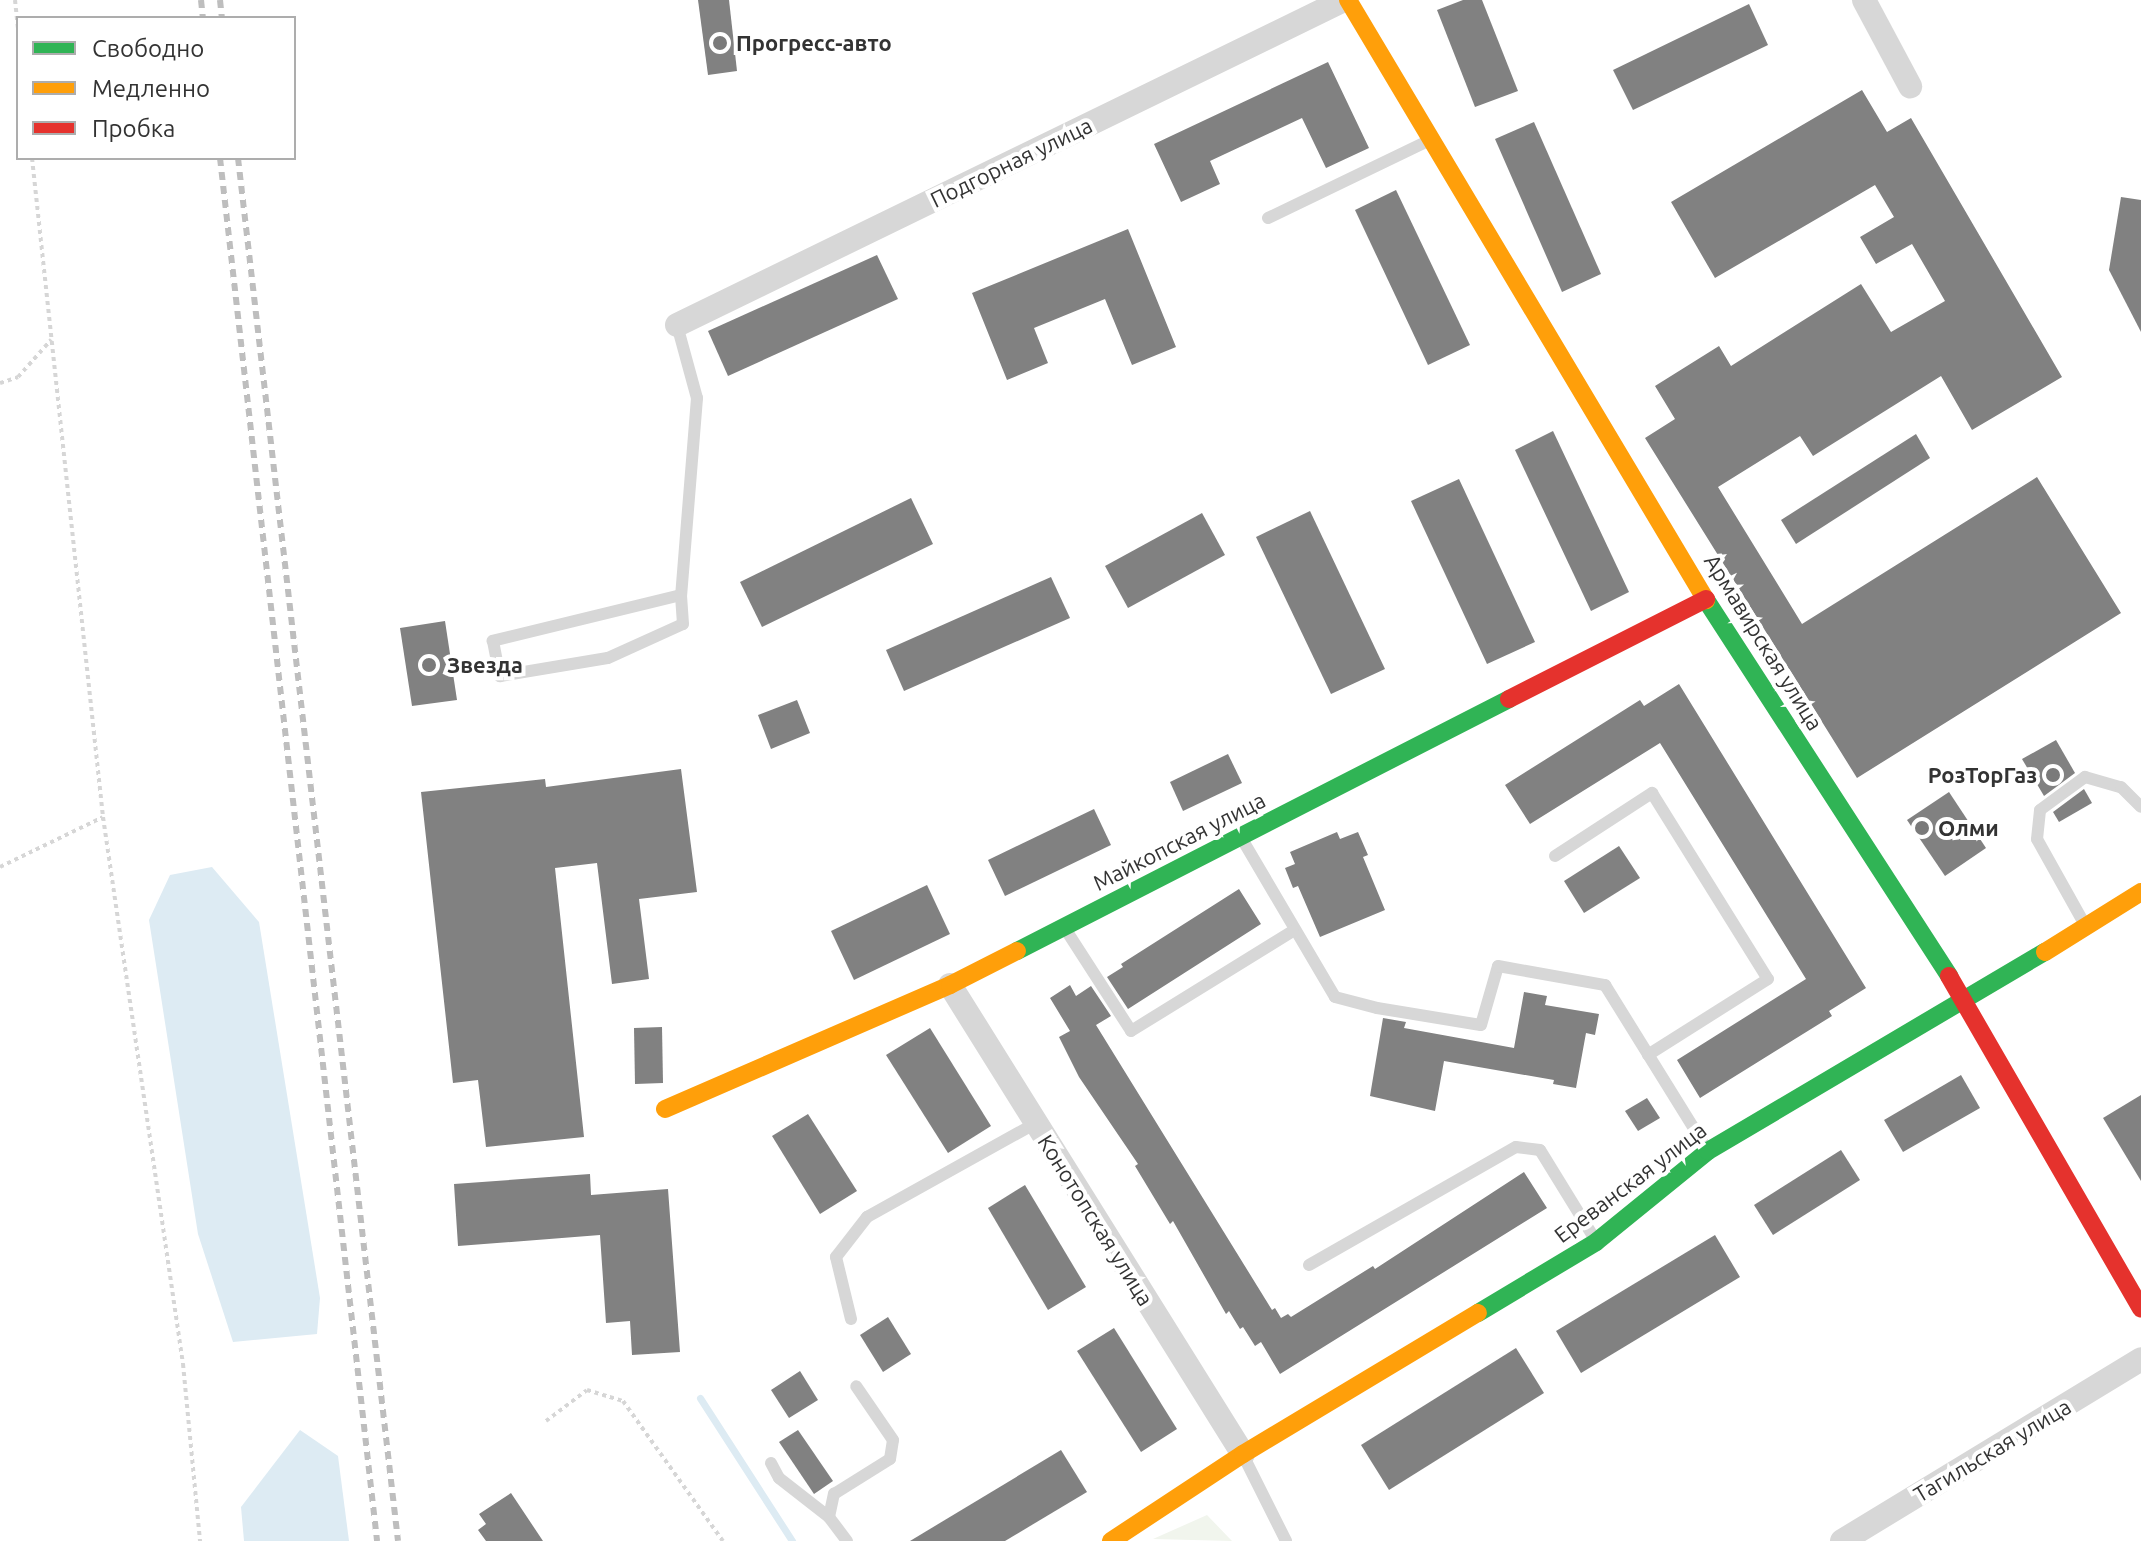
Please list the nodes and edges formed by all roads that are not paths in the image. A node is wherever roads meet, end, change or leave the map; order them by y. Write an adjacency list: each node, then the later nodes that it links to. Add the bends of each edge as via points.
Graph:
1 (1346, 0): 4 (street, Армавирская улица); 6 (street, Подгорная улица)
2 (1864, 0): 3 (street)
3 (1910, 86)
4 (1432, 138): 5 (lane); 8 (street, Армавирская улица)
5 (1268, 218)
6 (677, 325): 7 (lane, via 697,398)
7 (681, 595): 7 (lane, via 683,624 621,653 500,676 493,641)
8 (1706, 599): 10 (street, Майкопская улица); 17 (street, Армавирская улица)
9 (2141, 807): 14 (lane, via 2121,787 2085,777 2040,810 2037,839)
10 (1241, 836): 13 (street, Майкопская улица); 15 (lane)
11 (1555, 856): 18 (lane, via 1652,793 1768,979)
12 (2141, 892): 14 (street, Ереванская улица)
13 (1064, 927): 15 (lane, via 1131,1031); 16 (street, Майкопская улица)
14 (2087, 928): 17 (street, Ереванская улица)
15 (1293, 931): 18 (lane, via 1335,997 1377,1008 1481,1025 1498,966 1605,985)
16 (950, 985): 19 (street, Майкопская улица); 20 (street, Конотопская улица)
17 (1963, 998): 21 (street, Ереванская улица); 24 (street, Армавирская улица)
18 (1648, 1055): 21 (lane)
19 (665, 1109)
20 (1036, 1123): 25 (lane, via 867,1217 836,1257); 28 (street, Конотопская улица)
21 (1708, 1151): 22 (street, Ереванская улица)
22 (1596, 1242): 23 (lane, via 1540,1150 1516,1147); 28 (street, Ереванская улица)
23 (1309, 1265)
24 (2141, 1309)
25 (851, 1319)
26 (2141, 1359): 34 (street, Тагильская улица)
27 (856, 1386): 30 (lane, via 893,1440 890,1459 834,1494)
28 (1243, 1454): 32 (street, Ереванская улица); 33 (lane)
29 (771, 1463): 30 (lane, via 779,1478)
30 (829, 1517): 31 (lane)
31 (847, 1541)
32 (1111, 1541)
33 (1286, 1541)
34 (1842, 1541)

